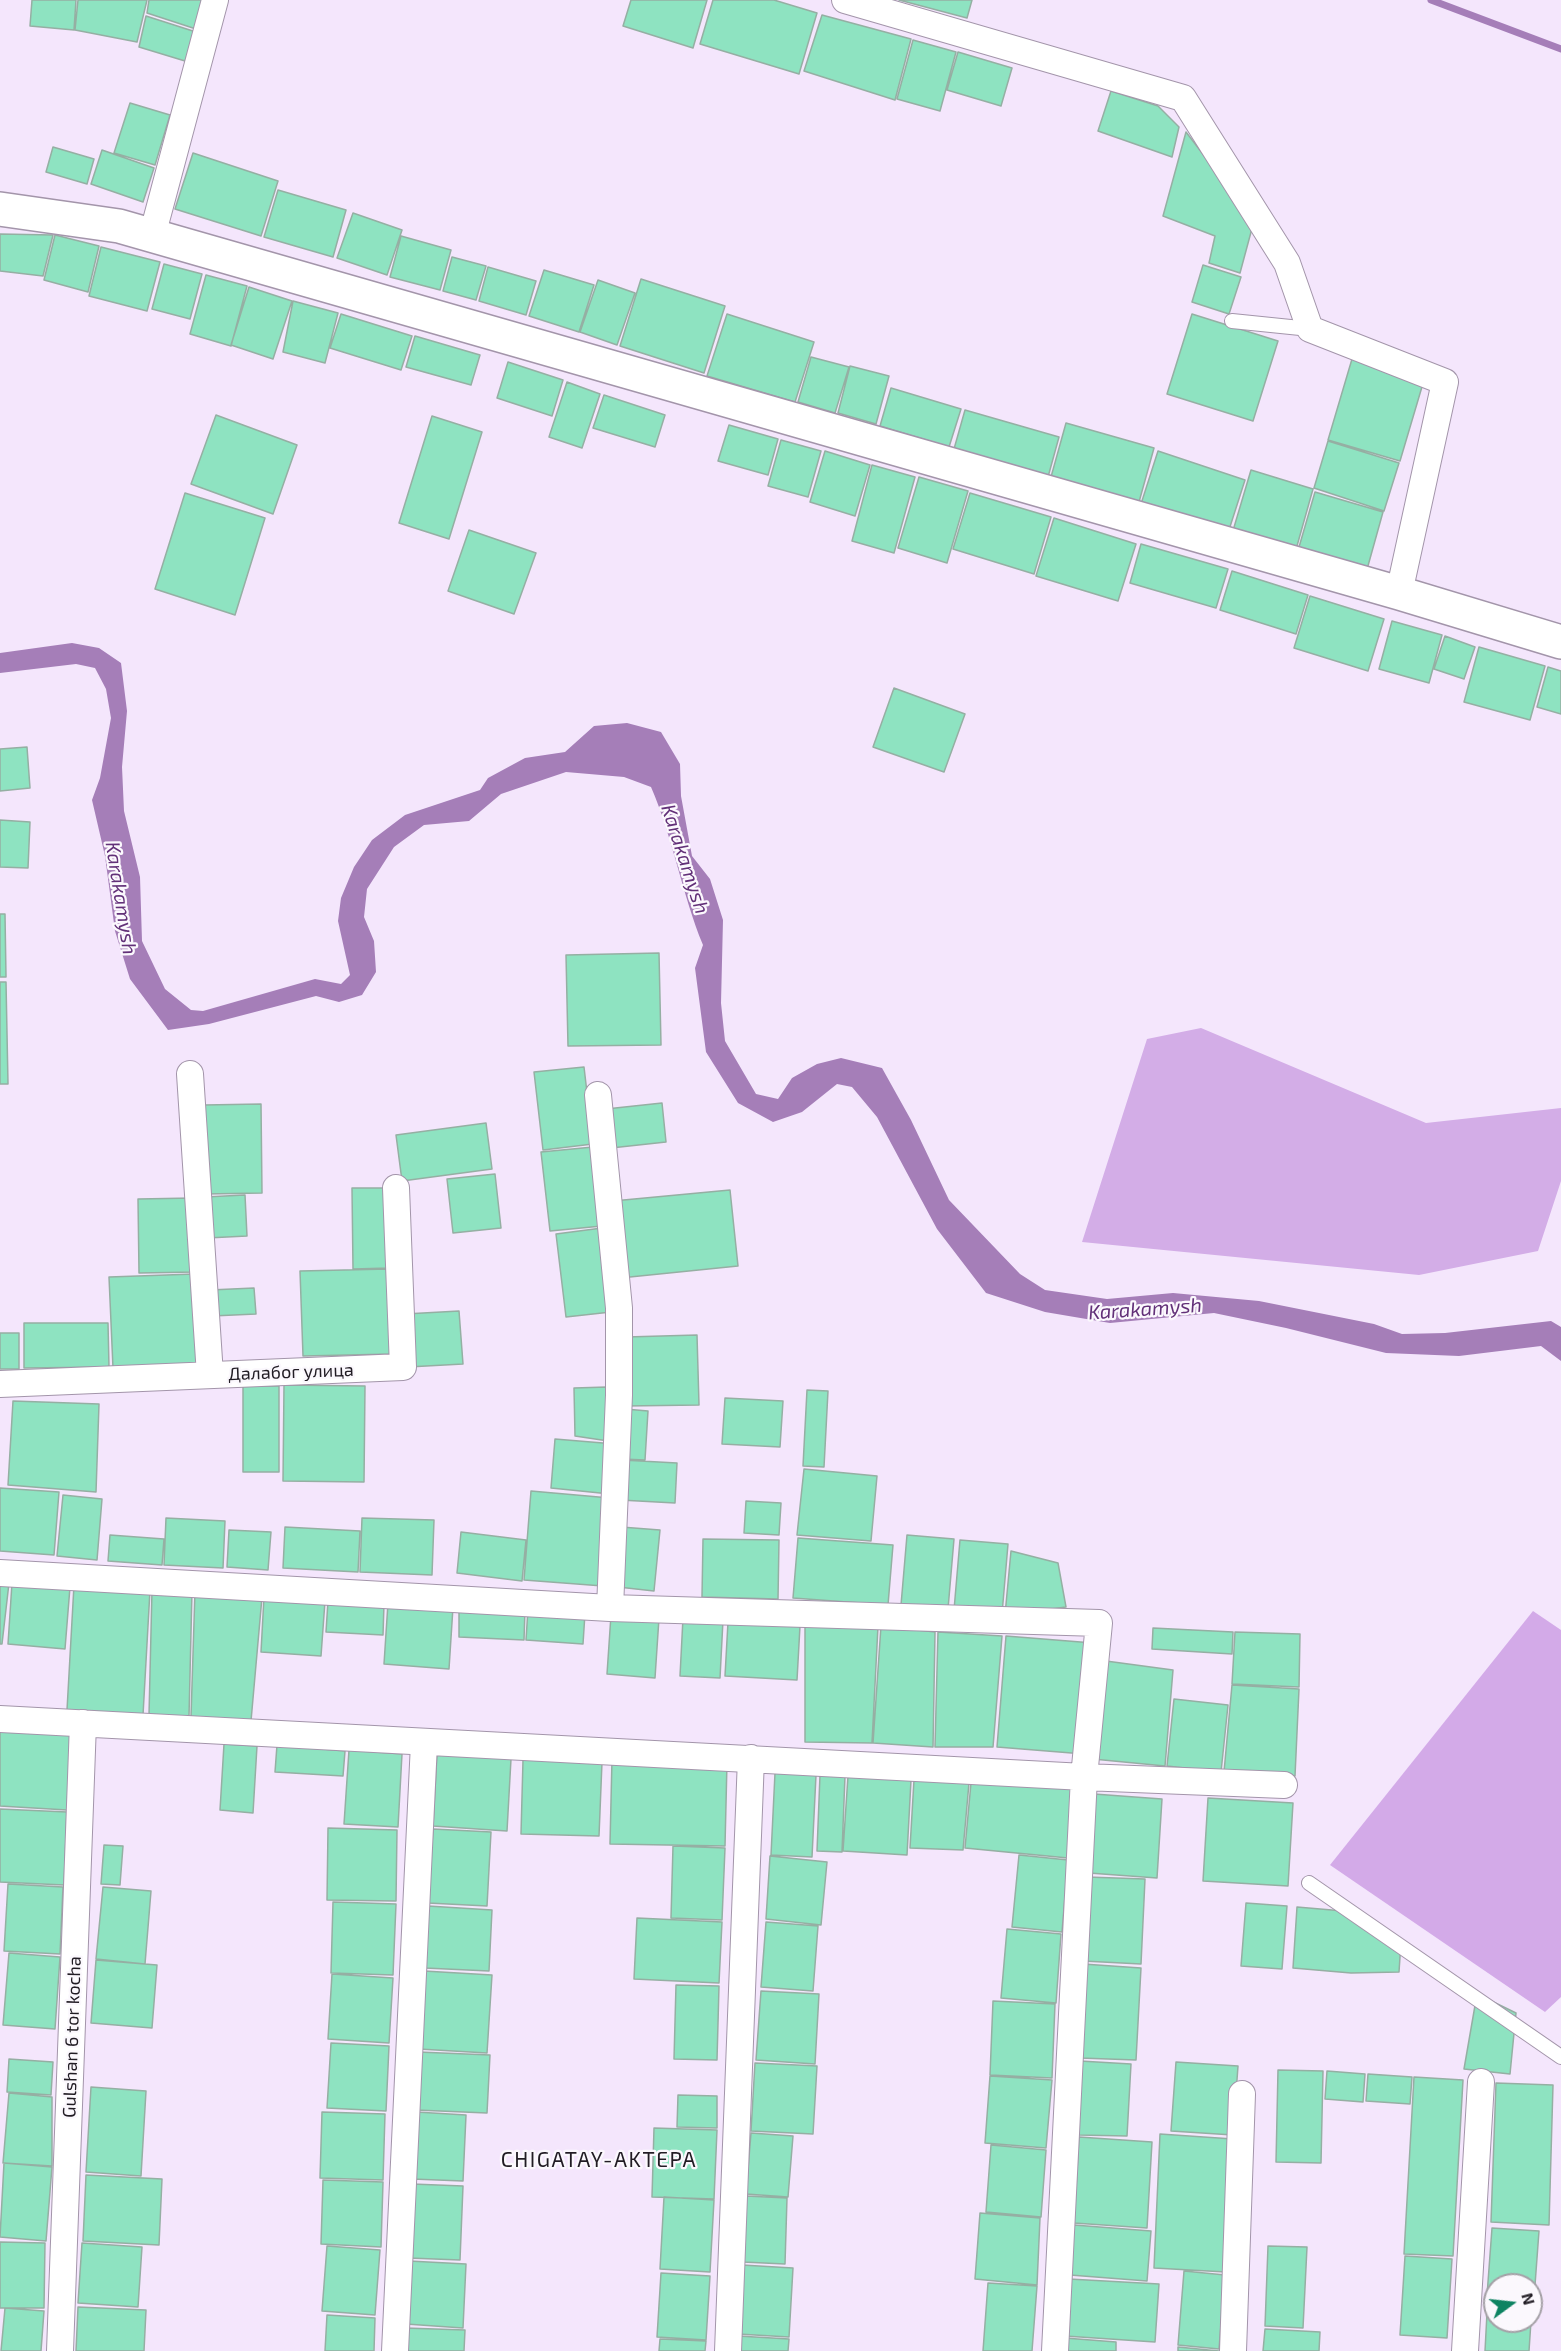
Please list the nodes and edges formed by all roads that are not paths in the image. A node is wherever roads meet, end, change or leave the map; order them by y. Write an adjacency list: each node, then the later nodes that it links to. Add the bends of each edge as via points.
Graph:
1 (215, 0): 4 (street)
2 (845, 0): 6 (street, via 1183,98 1287,264)
3 (0, 209): 4 (street, via 119,226)
4 (152, 236): 7 (street)
5 (1232, 321): 6 (lane)
6 (1310, 329): 7 (street, via 1445,382)
7 (1399, 593): 8 (street)
8 (1561, 642)
9 (190, 1074): 12 (street)
10 (598, 1095): 15 (street, via 619,1308 620,1395)
11 (396, 1188): 12 (street, Далабог улица, via 403,1367)
12 (210, 1375): 13 (street, Далабог улица)
13 (0, 1384)
14 (0, 1573): 15 (street)
15 (610, 1608): 20 (street, via 1099,1623)
16 (0, 1719): 17 (street)
17 (83, 1723): 18 (street); 26 (street, Gulshan 6 tor kocha)
18 (424, 1743): 19 (street); 27 (street)
19 (752, 1758): 20 (street); 28 (street)
20 (1084, 1777): 21 (street); 29 (street)
21 (1284, 1785)
22 (1309, 1883): 23 (lane)
23 (1561, 2057)
24 (1481, 2082): 31 (street)
25 (1242, 2094): 30 (street)
26 (60, 2351)
27 (395, 2351)
28 (728, 2351)
29 (1055, 2351)
30 (1233, 2351)
31 (1466, 2351)

